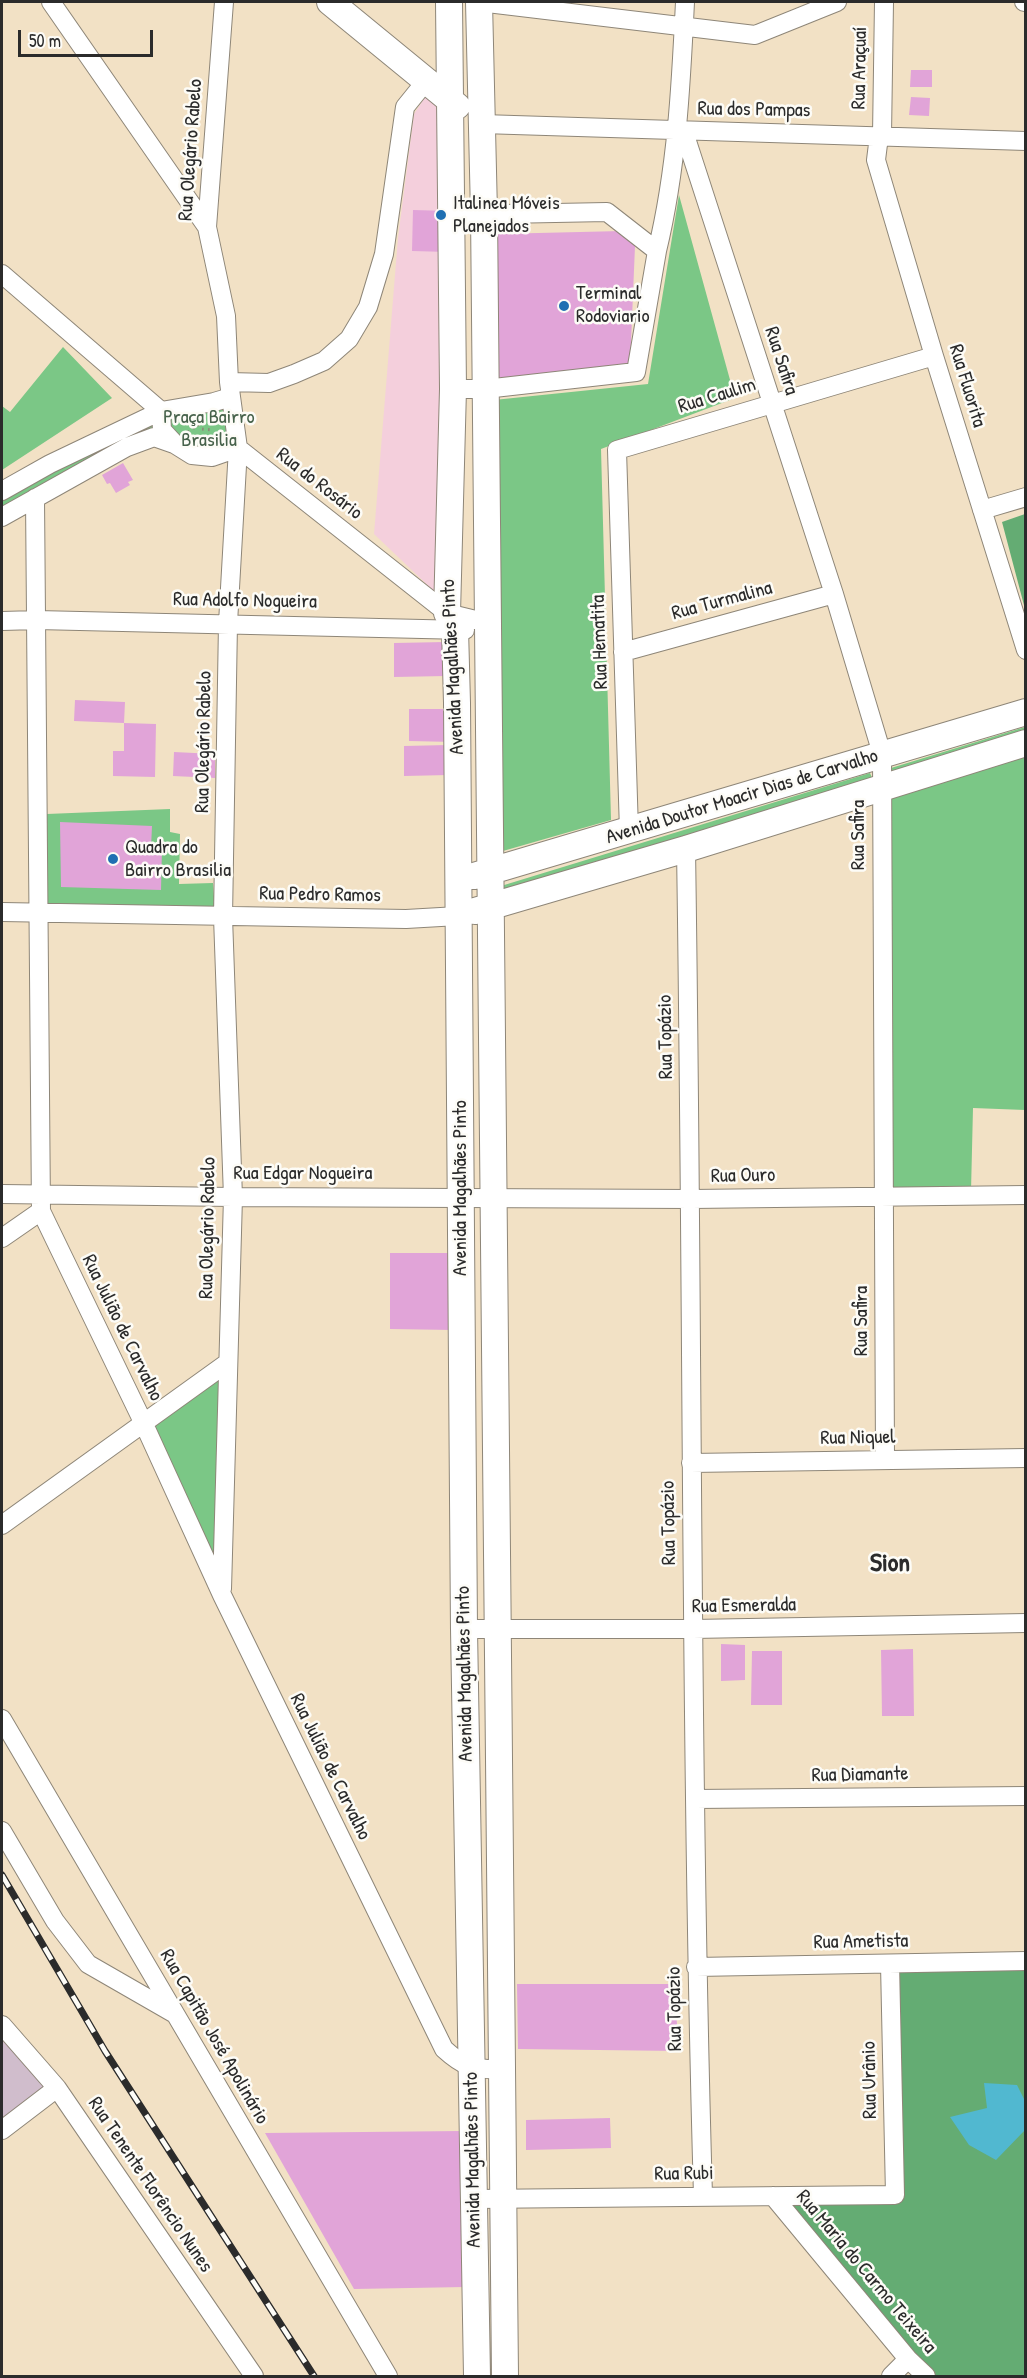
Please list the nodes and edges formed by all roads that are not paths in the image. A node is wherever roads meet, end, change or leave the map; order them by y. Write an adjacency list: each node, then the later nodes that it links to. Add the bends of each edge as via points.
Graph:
1 (51, 2): 20 (street)
2 (224, 2): 20 (street, Rua Olegário Rabelo)
3 (330, 2): 12 (main road)
4 (449, 2): 10 (main road, Avenida Magalhães Pinto)
5 (479, 2): 9 (street); 11 (main road, Avenida Magalhães Pinto)
6 (685, 2): 9 (street)
7 (837, 2): 9 (street, via 755,36)
8 (884, 2): 16 (street, Rua Araçuaí)
9 (684, 27): 15 (street)
10 (449, 70): 11 (main road); 13 (main road, Avenida Magalhães Pinto)
11 (481, 71): 14 (main road, Avenida Magalhães Pinto)
12 (426, 81): 13 (main road); 24 (street, via 405,106 384,254 368,307 349,339 324,361 269,383)
13 (450, 100): 14 (main road); 19 (main road, Avenida Magalhães Pinto)
14 (482, 124): 15 (street, Rua dos Pampas); 18 (main road, Avenida Magalhães Pinto)
15 (681, 131): 16 (street, Rua dos Pampas); 21 (street); 27 (street, Rua Safira)
16 (882, 135): 17 (street, Rua dos Pampas); 23 (street, Rua Fluorita, via 876,160)
17 (1026, 141)
18 (483, 213): 19 (street); 21 (street, via 608,212); 26 (main road, Avenida Magalhães Pinto)
19 (451, 214): 25 (main road, Avenida Magalhães Pinto)
20 (207, 227): 24 (street, Rua Olegário Rabelo, via 226,316)
21 (657, 250): 26 (street, via 636,372)
22 (2, 274): 28 (street)
23 (934, 356): 27 (street, Rua Caulim); 35 (street, Rua Fluorita)
24 (229, 382): 28 (street, via 231,397); 30 (street, Rua Olegário Rabelo)
25 (453, 388): 26 (street); 40 (main road, Avenida Magalhães Pinto)
26 (485, 388): 42 (main road, Avenida Magalhães Pinto)
27 (771, 403): 31 (street, Rua Caulim); 37 (street, Rua Safira)
28 (155, 414): 29 (street, via 162,430); 32 (street)
29 (176, 445): 30 (street, via 192,456 212,457); 34 (street, via 154,437 145,440)
30 (238, 448): 40 (street, Rua do Rosário); 41 (street, Rua Olegário Rabelo)
31 (617, 450): 44 (street, Rua Hematita)
32 (2, 491)
33 (1026, 497): 35 (street)
34 (35, 498): 36 (street); 38 (street, Rua Julião de Carvalho)
35 (982, 510): 43 (street, Rua Fluorita)
36 (2, 517)
37 (834, 594): 44 (street, Rua Turmalina); 47 (street, Rua Safira)
38 (37, 620): 39 (street, Rua Adolfo Nogueira); 41 (street, Rua Adolfo Nogueira); 55 (street, Rua Julião de Carvalho)
39 (2, 621)
40 (451, 621): 41 (street, Rua Adolfo Nogueira); 42 (street, Rua do Rosário); 52 (main road, Avenida Magalhães Pinto)
41 (228, 623): 57 (street, Rua Olegário Rabelo)
42 (488, 627): 51 (main road, Avenida Magalhães Pinto)
43 (1026, 650)
44 (623, 652): 49 (street, Rua Hematita)
45 (1026, 712): 47 (main road, Avenida Doutor Moacir Dias de Carvalho)
46 (1026, 743): 48 (main road, Avenida Doutor Moacir Dias de Carvalho)
47 (882, 754): 48 (street, Rua Safira); 49 (main road, Avenida Doutor Moacir Dias de Carvalho)
48 (882, 786): 50 (main road, Avenida Doutor Moacir Dias de Carvalho); 65 (street, Rua Safira)
49 (630, 831): 51 (main road, Avenida Doutor Moacir Dias de Carvalho)
50 (686, 849): 53 (main road, Avenida Doutor Moacir Dias de Carvalho); 66 (street, Rua Topázio)
51 (489, 873): 52 (main road, Avenida Doutor Moacir Dias de Carvalho); 53 (main road, Avenida Magalhães Pinto)
52 (458, 879): 56 (main road, Avenida Magalhães Pinto)
53 (490, 907): 56 (main road, Avenida Doutor Moacir Dias de Carvalho); 59 (main road, Avenida Magalhães Pinto)
54 (2, 912): 55 (street, Rua Pedro Ramos)
55 (39, 914): 57 (street, Rua Pedro Ramos); 67 (street, Rua Julião de Carvalho)
56 (458, 916): 57 (street, Rua Pedro Ramos); 58 (main road, Avenida Magalhães Pinto)
57 (223, 917): 62 (street, Rua Olegário Rabelo)
58 (460, 1083): 59 (main road); 63 (main road, Avenida Magalhães Pinto)
59 (492, 1084): 64 (main road, Avenida Magalhães Pinto)
60 (2, 1194): 67 (street, Rua Edgar Nogueira)
61 (1026, 1196): 65 (street, Rua Ouro)
62 (233, 1197): 63 (street, Rua Edgar Nogueira); 67 (street, Rua Edgar Nogueira); 69 (street, Rua Olegário Rabelo)
63 (461, 1197): 64 (street, Rua Ouro); 77 (main road, Avenida Magalhães Pinto)
64 (493, 1197): 66 (street, Rua Ouro); 78 (main road, Avenida Magalhães Pinto)
65 (884, 1197): 66 (street, Rua Ouro); 72 (street, Rua Safira)
66 (692, 1199): 73 (street, Rua Topázio)
67 (42, 1202): 68 (street); 70 (street, Rua Julião de Carvalho)
68 (2, 1238)
69 (227, 1363): 70 (street); 75 (street, Rua Olegário Rabelo)
70 (143, 1422): 74 (street); 75 (street, Rua Julião de Carvalho)
71 (1026, 1458): 72 (street, Rua Niquel)
72 (885, 1460): 73 (street, Rua Niquel)
73 (691, 1463): 79 (street, Rua Topázio)
74 (2, 1525)
75 (222, 1595): 89 (street, Rua Julião de Carvalho, via 444,2049)
76 (1026, 1623): 79 (street, Rua Esmeralda)
77 (464, 1629): 78 (street, Rua Esmeralda); 89 (main road, Avenida Magalhães Pinto)
78 (497, 1629): 79 (street, Rua Esmeralda); 90 (main road, Avenida Magalhães Pinto)
79 (693, 1629): 82 (street, Rua Topázio)
80 (2, 1719): 87 (street, Rua Capitão José Apolinário)
81 (1026, 1796): 82 (street, Rua Diamante)
82 (695, 1799): 86 (street, Rua Topázio)
83 (2, 1830): 87 (street, via 55,1921 88,1964)
84 (1026, 1961): 85 (street, Rua Ametista)
85 (891, 1964): 86 (street, Rua Ametista); 93 (street, Rua Urânio)
86 (696, 1967): 94 (street, Rua Topázio)
87 (175, 2014): 102 (street, Rua Capitão José Apolinário)
88 (2, 2025): 91 (street, Rua Tenente Florêncio Nunes)
89 (472, 2068): 90 (street, Rua Julião de Carvalho); 96 (main road, Avenida Magalhães Pinto)
90 (502, 2070): 97 (main road, Avenida Magalhães Pinto)
91 (57, 2088): 92 (street); 101 (street, Rua Tenente Florêncio Nunes)
92 (2, 2130)
93 (895, 2195): 95 (street, Rua Rubi)
94 (703, 2196): 95 (street, Rua Rubi); 97 (street, Rua Rubi)
95 (773, 2196): 98 (street, Rua Maria do Carmo Teixeira)
96 (474, 2199): 97 (street, Rua Rubi); 99 (main road, Avenida Magalhães Pinto)
97 (502, 2199): 100 (main road, Avenida Magalhães Pinto)
98 (908, 2359): 103 (street); 104 (street, Rua Maria do Carmo Teixeira)
99 (477, 2370): 100 (main road)
100 (505, 2370)
101 (254, 2376)
102 (388, 2376)
103 (891, 2376)
104 (926, 2376)

